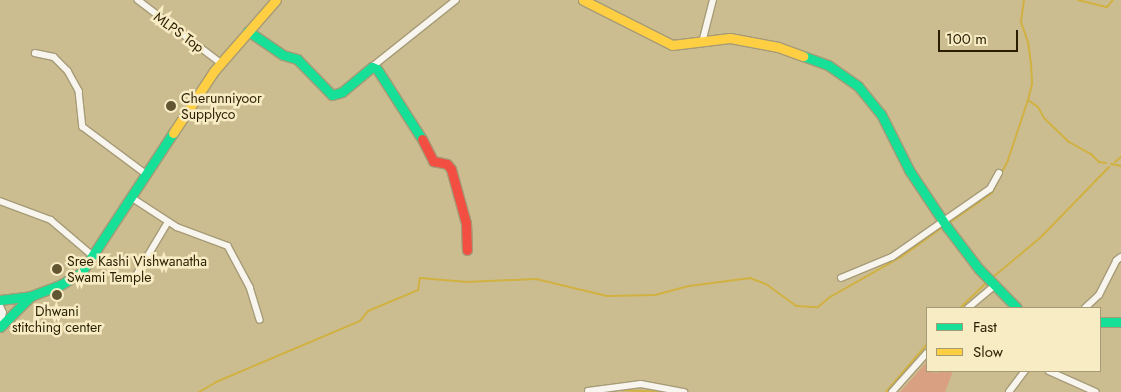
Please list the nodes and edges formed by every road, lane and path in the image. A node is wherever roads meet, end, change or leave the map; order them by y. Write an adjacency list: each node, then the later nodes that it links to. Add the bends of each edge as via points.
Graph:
1 (138, 0): 9 (street, MLPS Top)
2 (276, 0): 6 (street)
3 (456, 0): 10 (street)
4 (583, 0): 7 (street, via 672,44)
5 (713, 0): 7 (street)
6 (248, 32): 9 (street); 10 (street, via 283,55 297,59 332,95 342,92)
7 (703, 40): 15 (street, via 730,38 778,47 828,65 858,86 881,114 909,170)
8 (35, 53): 12 (street, via 54,57 68,71 80,91 83,127)
9 (221, 63): 12 (street)
10 (372, 67): 17 (street, via 382,76 424,142 432,161 447,164 451,169 466,223)
11 (999, 173): 15 (street, via 990,189)
12 (146, 174): 13 (street)
13 (131, 197): 16 (street); 18 (street)
14 (0, 201): 18 (street, via 51,220)
15 (943, 221): 20 (street, via 892,257); 22 (street)
16 (168, 222): 21 (street); 29 (street, via 228,246 250,287)
17 (466, 250)
18 (92, 255): 23 (street, via 81,273)
19 (1121, 257): 28 (street, via 1099,295)
20 (841, 278)
21 (134, 279)
22 (995, 285): 26 (street); 27 (street)
23 (31, 296): 24 (street); 32 (street)
24 (0, 300)
25 (0, 305): 32 (street, via 3,312)
26 (969, 307)
27 (1016, 307)
28 (1086, 307)
29 (260, 319)
30 (1101, 322): 31 (street)
31 (1121, 322)
32 (1, 325)
33 (926, 354): 38 (street)
34 (1024, 372): 39 (street)
35 (1051, 372): 40 (street)
36 (588, 390): 37 (street, via 641,384)
37 (684, 392)
38 (892, 392)
39 (1009, 392)
40 (1096, 392)

